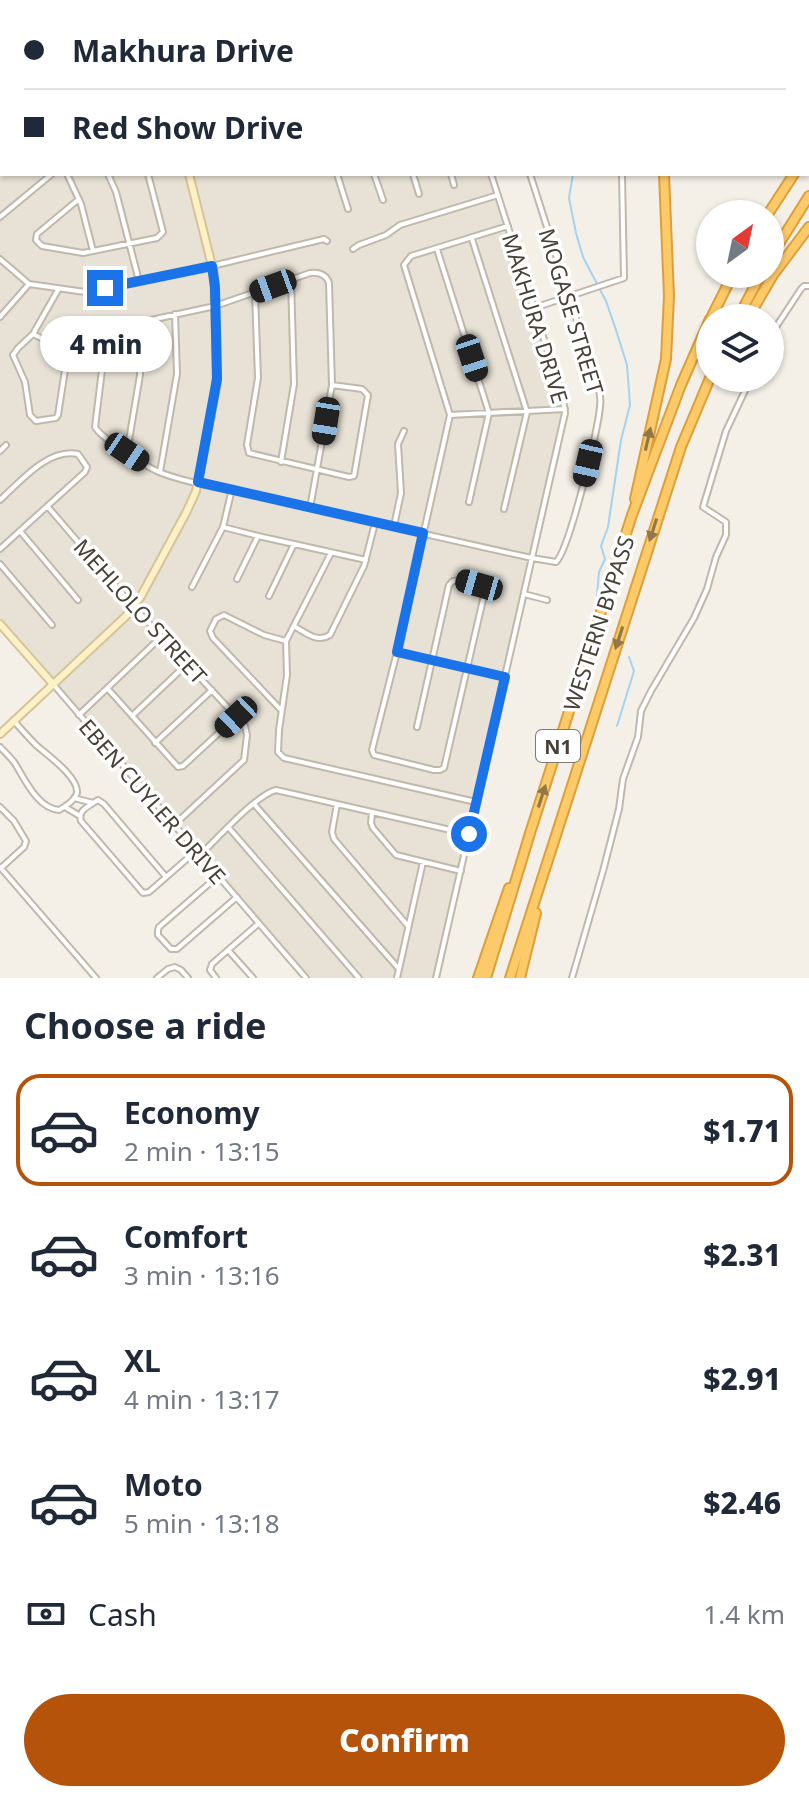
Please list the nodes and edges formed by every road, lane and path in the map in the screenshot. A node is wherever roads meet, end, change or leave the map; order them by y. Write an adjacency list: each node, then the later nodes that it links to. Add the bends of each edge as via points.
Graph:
1 (50, 176): 23 (street)
2 (68, 176): 19 (street)
3 (109, 176): 29 (street)
4 (148, 176): 29 (street, via 162,234)
5 (190, 176): 34 (street)
6 (338, 176): 22 (street)
7 (375, 176): 20 (street)
8 (414, 176): 16 (street)
9 (452, 176): 15 (street)
10 (492, 176): 17 (street, MAKHURA DRIVE)
11 (531, 176): 41 (street, MOGASE STREET)
12 (622, 176): 41 (street, via 624,278)
13 (664, 176): 72 (highway, one-way to 13, via 666,359)
14 (793, 176): 21 (highway)
15 (454, 185)
16 (419, 194)
17 (498, 195): 24 (street, MAKHURA DRIVE); 30 (street, via 400,225)
18 (809, 196): 26 (highway)
19 (79, 199): 32 (street); 32 (street, via 36,240 44,248)
20 (383, 200)
21 (777, 200)
22 (348, 209)
23 (0, 217)
24 (508, 226): 27 (street); 44 (street, MAKHURA DRIVE)
25 (809, 227): 42 (highway)
26 (784, 236)
27 (472, 238): 31 (street); 55 (street)
28 (327, 241): 34 (street)
29 (129, 244): 32 (street); 36 (street)
30 (353, 249)
31 (437, 249): 56 (street); 57 (street, via 411,256 404,269)
32 (93, 251)
33 (1, 261): 37 (street)
34 (212, 266): 36 (street); 43 (street)
35 (291, 279): 40 (street); 51 (street, via 314,272 329,283); 62 (street, via 294,384)
36 (139, 281): 39 (street, via 85,292)
37 (29, 284): 39 (street); 47 (street)
38 (809, 286): 46 (street, via 801,289)
39 (58, 289): 49 (street)
40 (255, 293): 43 (street); 62 (street, via 258,378 247,449)
41 (569, 295): 44 (street); 82 (street, MOGASE STREET, via 600,407 563,553 556,562)
42 (757, 304)
43 (215, 306): 45 (street); 65 (street, via 217,379)
44 (534, 308): 54 (street, MAKHURA DRIVE)
45 (175, 314): 48 (street); 64 (street, via 177,374)
46 (784, 315)
47 (0, 317)
48 (139, 322): 61 (street, via 141,370); 61 (street, via 104,331 94,424 98,433)
49 (33, 334): 49 (street, via 13,355 25,382 30,415 36,421 56,418 67,357 63,349)
50 (696, 350): 72 (highway, WESTERN BYPASS / N1)
51 (332, 385): 63 (street); 63 (street, via 362,389 368,395 355,475)
52 (703, 392): 127 (highway, WESTERN BYPASS / N1, one-way to 127)
53 (744, 392): 152 (street, via 726,431 703,507 726,522 726,535 694,618 641,711 607,859)
54 (565, 409): 55 (street); 82 (street, MAKHURA DRIVE)
55 (527, 412): 56 (street); 71 (street)
56 (489, 413): 57 (street); 68 (street)
57 (450, 415): 77 (street)
58 (404, 431): 75 (street, via 398,444 401,493)
59 (6, 445): 60 (street)
60 (0, 451)
61 (127, 452): 64 (street)
62 (281, 462): 63 (street)
63 (317, 470): 70 (street)
64 (160, 472): 65 (street)
65 (198, 482): 66 (street); 91 (street)
66 (232, 489): 70 (street); 74 (street)
67 (0, 500): 69 (street, via 52,456 78,454 85,472)
68 (469, 502)
69 (48, 507): 76 (street); 91 (street, MEHLOLO STREET)
70 (310, 508): 73 (street)
71 (504, 509)
72 (632, 515): 125 (highway, WESTERN BYPASS / N1, one-way to 72)
73 (375, 523): 75 (street); 83 (street)
74 (223, 527): 78 (street); 86 (street)
75 (394, 527): 77 (street)
76 (20, 531): 80 (street); 89 (street)
77 (423, 533): 82 (street); 97 (street)
78 (258, 536): 79 (street); 85 (street)
79 (294, 544): 81 (street); 88 (street)
80 (0, 549)
81 (331, 553): 83 (street); 94 (street)
82 (532, 558): 87 (street, MAKHURA DRIVE)
83 (366, 560): 94 (street, via 330,635 316,638)
84 (0, 564): 93 (street)
85 (237, 579)
86 (192, 587)
87 (524, 594): 90 (street); 101 (street, MAKHURA DRIVE)
88 (269, 596)
89 (78, 600)
90 (547, 600)
91 (134, 607): 95 (street, MEHLOLO STREET); 102 (street)
92 (0, 624): 102 (street, EBEN CUYLER DRIVE)
93 (52, 625)
94 (294, 626): 96 (street)
95 (162, 637): 99 (street, MEHLOLO STREET); 103 (street)
96 (286, 641): 105 (street); 105 (street, via 224,615 210,631)
97 (397, 652): 98 (street); 100 (street, via 373,754 434,770 446,763)
98 (431, 660): 100 (street); 100 (street, via 449,585 461,580 485,591); 110 (street)
99 (187, 664): 104 (street, MEHLOLO STREET); 107 (street)
100 (467, 669): 101 (street)
101 (505, 677): 115 (street, MAKHURA DRIVE)
102 (53, 684): 106 (street, EBEN CUYLER DRIVE); 109 (street)
103 (108, 689): 106 (street); 107 (street)
104 (212, 689): 108 (street, MEHLOLO STREET); 112 (street)
105 (281, 710): 115 (street, via 278,749 284,758)
106 (79, 715): 123 (street, EBEN CUYLER DRIVE)
107 (132, 716): 112 (street)
108 (236, 717): 112 (street, via 182,767); 123 (street, MEHLOLO STREET, via 247,735 244,760)
109 (14, 721): 111 (street); 114 (street, via 74,782)
110 (417, 727)
111 (0, 734)
112 (155, 743)
113 (1, 751): 120 (street, via 40,800 54,810)
114 (74, 798): 116 (street); 120 (street)
115 (476, 802): 126 (street, MAKHURA DRIVE)
116 (93, 803): 122 (street); 133 (street, via 104,804)
117 (254, 804): 118 (street, via 276,790); 124 (street); 138 (street)
118 (337, 804): 121 (street); 136 (street, via 334,839)
119 (0, 807): 130 (street, via 26,841)
120 (65, 807): 122 (street)
121 (372, 812): 126 (street); 129 (street, via 373,828 393,853)
122 (80, 816): 133 (street, via 142,892)
123 (174, 825): 128 (street, EBEN CUYLER DRIVE)
124 (229, 828): 128 (street); 145 (street)
125 (531, 830): 148 (highway); 149 (highway, WESTERN BYPASS / N1)
126 (469, 834): 131 (street, MAKHURA DRIVE)
127 (554, 843): 150 (highway, WESTERN BYPASS / N1); 151 (highway)
128 (198, 853): 132 (street, EBEN CUYLER DRIVE); 133 (street)
129 (423, 862): 131 (street); 136 (street)
130 (1, 868): 139 (street)
131 (461, 871): 147 (street, MAKHURA DRIVE)
132 (218, 876): 134 (street, EBEN CUYLER DRIVE); 134 (street, via 159,927 159,936 175,950)
133 (166, 877)
134 (237, 897): 135 (street, EBEN CUYLER DRIVE)
135 (259, 923): 137 (street); 144 (street, EBEN CUYLER DRIVE)
136 (408, 926): 138 (street)
137 (228, 950): 142 (street, via 213,963 210,970); 143 (street)
138 (399, 969): 146 (street)
139 (96, 978)
140 (157, 978): 141 (street, via 172,967)
141 (188, 978)
142 (216, 978)
143 (253, 978)
144 (306, 978)
145 (359, 978)
146 (397, 978)
147 (436, 978)
148 (478, 978)
149 (486, 978)
150 (510, 978)
151 (520, 978)
152 (572, 978)

